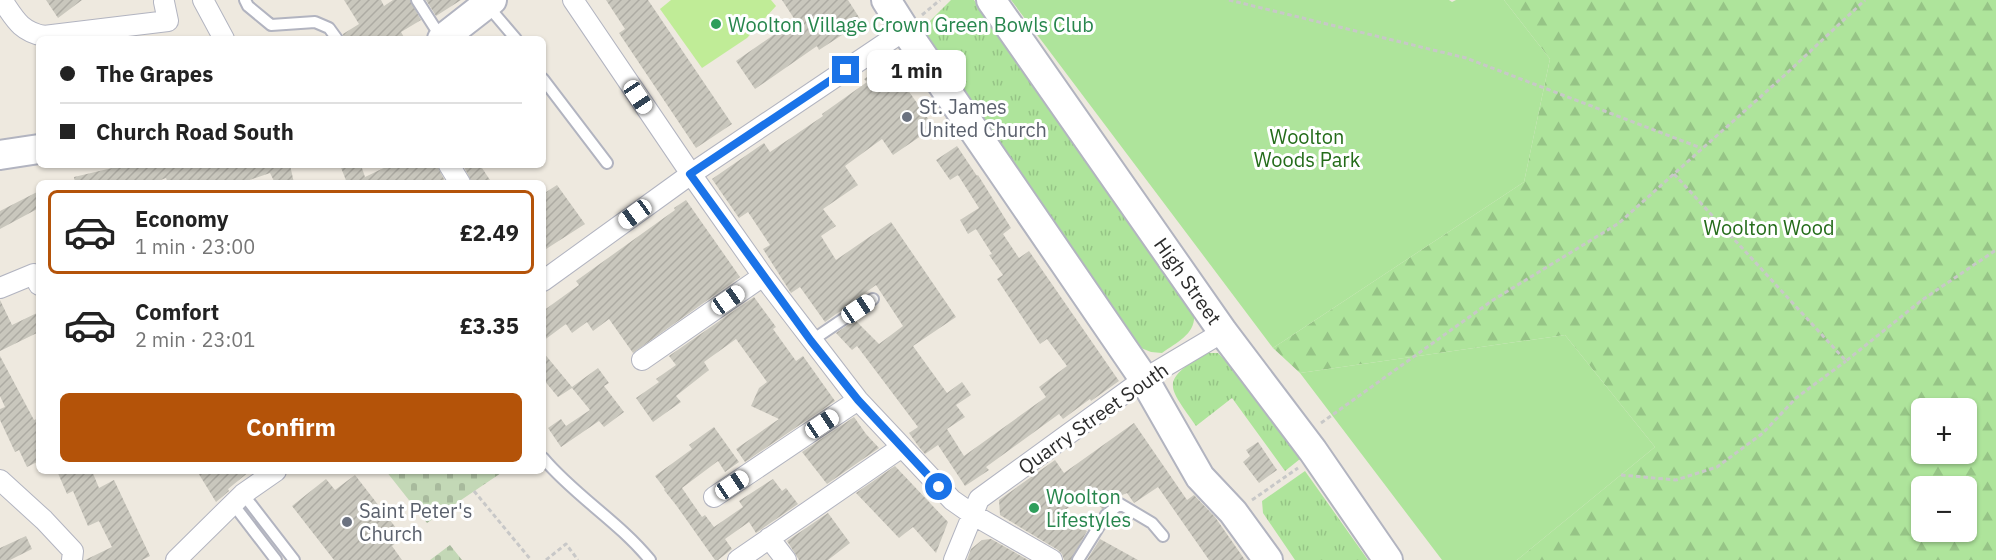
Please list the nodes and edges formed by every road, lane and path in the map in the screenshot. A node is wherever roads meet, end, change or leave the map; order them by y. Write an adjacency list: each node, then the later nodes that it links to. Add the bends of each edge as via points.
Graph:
1 (2, 0): 11 (street, via 21,27 44,36)
2 (203, 0): 13 (street)
3 (245, 0): 14 (lane, via 271,25 315,22 329,28)
4 (417, 0): 15 (lane)
5 (573, 0): 23 (street)
6 (886, 0): 12 (main road)
7 (991, 0): 31 (main road, High Street)
8 (1229, 0): 20 (path, via 1466,58)
9 (1864, 0): 20 (path)
10 (489, 2): 16 (main road); 17 (lane)
11 (168, 21)
12 (905, 30): 23 (street); 35 (main road)
13 (222, 36)
14 (335, 36)
15 (440, 36)
16 (446, 36)
17 (514, 36)
18 (546, 83): 22 (lane)
19 (36, 149): 21 (main road)
20 (1702, 149): 24 (path)
21 (0, 155)
22 (607, 163)
23 (690, 174): 26 (street); 28 (street)
24 (1674, 174): 34 (path); 37 (path, via 1619,223 1493,300)
25 (1996, 250): 34 (path, via 1922,300)
26 (763, 276): 32 (street); 33 (street)
27 (36, 278): 29 (street, via 34,274)
28 (546, 279)
29 (0, 288)
30 (873, 299): 32 (lane)
31 (1224, 332): 35 (street, Quarry Street South); 37 (main road, High Street)
32 (811, 341): 36 (street)
33 (642, 360)
34 (1846, 361): 41 (path, via 1796,398 1763,433 1717,467 1676,480)
35 (1144, 379): 46 (main road, via 1200,477); 47 (street, Quarry Street South, via 980,499)
36 (858, 400): 38 (street); 44 (street)
37 (1309, 446): 46 (path); 64 (main road, High Street)
38 (902, 447): 47 (street, via 952,500); 49 (street)
39 (546, 462): 57 (lane)
40 (272, 474): 45 (street)
41 (1621, 475)
42 (0, 480): 50 (street, via 56,532 73,551)
43 (474, 491): 54 (path)
44 (714, 497)
45 (238, 499): 51 (street); 52 (lane); 53 (lane)
46 (1233, 513): 63 (main road)
47 (972, 514): 60 (street, Quarry Street South); 61 (street)
48 (1163, 536): 62 (lane, via 1152,523 1120,504 1106,515)
49 (769, 538): 58 (street); 59 (street)
50 (72, 560)
51 (176, 560)
52 (276, 560)
53 (294, 560)
54 (531, 560)
55 (546, 560): 56 (path, via 566,544)
56 (578, 560)
57 (650, 560)
58 (738, 560)
59 (786, 560)
60 (954, 560)
61 (1052, 560)
62 (1078, 560)
63 (1268, 560)
64 (1388, 560)

